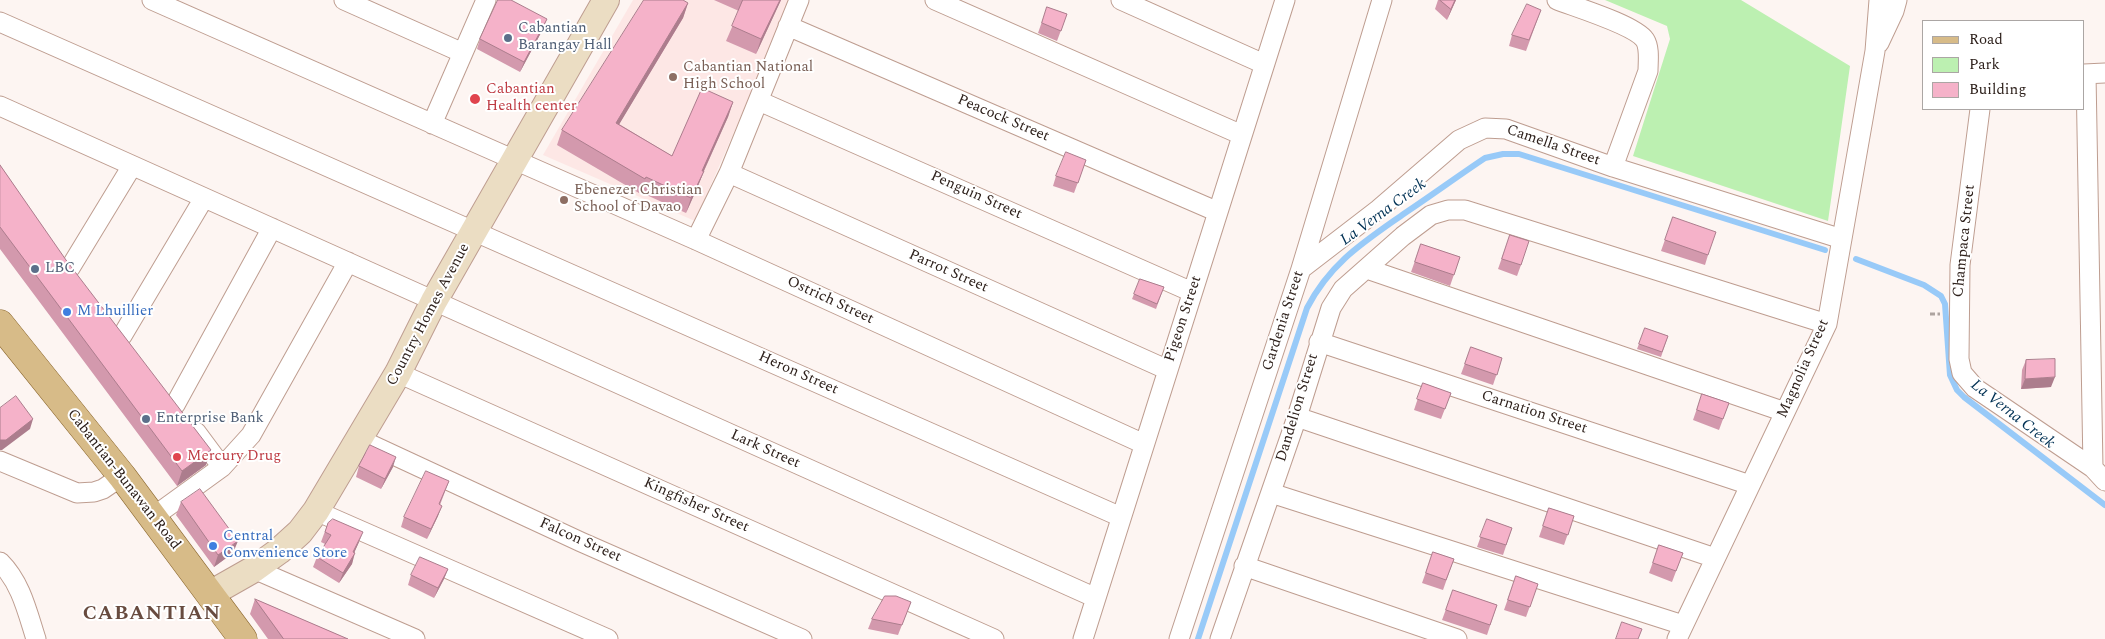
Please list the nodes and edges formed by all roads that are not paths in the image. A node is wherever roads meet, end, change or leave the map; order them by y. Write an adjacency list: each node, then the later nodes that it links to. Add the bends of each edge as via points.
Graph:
1 (152, 0): 22 (street, Ostrich Street)
2 (344, 0): 16 (street)
3 (486, 0): 16 (street)
4 (606, 0): 24 (main road, Country Homes Avenue)
5 (799, 0): 14 (street)
6 (935, 0): 23 (street)
7 (1121, 0): 17 (street)
8 (1285, 0): 17 (street, Pigeon Street)
9 (1382, 0): 35 (street, Gardenia Street)
10 (1557, 0): 26 (street, via 1630,28 1645,40 1648,71)
11 (1878, 0): 15 (street, Magnolia Street)
12 (1897, 0): 15 (street, Magnolia Street)
13 (0, 22): 31 (street, Heron Street)
14 (788, 26): 19 (street); 29 (street, Peacock Street)
15 (1875, 51): 32 (street, Magnolia Street)
16 (463, 53): 22 (street)
17 (1264, 64): 23 (street, Pigeon Street)
18 (2092, 74): 56 (street)
19 (759, 101): 27 (street); 38 (street, Penguin Street)
20 (0, 106): 25 (street, Lark Street)
21 (1980, 110): 56 (street, Champaca Street, via 1960,265 1959,359 1962,373 1975,388)
22 (432, 124): 24 (street, Ostrich Street)
23 (1242, 135): 29 (street, Pigeon Street)
24 (515, 161): 31 (main road, Country Homes Avenue); 33 (street, Ostrich Street)
25 (132, 166): 28 (street, Lark Street); 37 (street, via 64,260)
26 (1613, 167): 32 (street, Camella Street); 35 (street, Camella Street, via 1506,129 1485,128 1460,140 1379,209)
27 (729, 173): 33 (street); 46 (street, Parrot Street)
28 (204, 198): 30 (street, Lark Street); 43 (street)
29 (1218, 212): 38 (street, Pigeon Street)
30 (272, 228): 34 (street, Lark Street); 49 (street)
31 (474, 232): 39 (main road, Country Homes Avenue); 62 (street, Heron Street)
32 (1842, 239): 42 (street, Magnolia Street)
33 (696, 240): 53 (street, Ostrich Street)
34 (348, 262): 39 (street, Lark Street); 55 (street, via 251,435)
35 (1301, 269): 77 (street, Gardenia Street)
36 (1367, 269): 42 (street, Dandelion Street, via 1432,215 1448,210 1465,210); 44 (street, Dandelion Street, via 1343,290 1331,308); 50 (street)
37 (81, 283)
38 (1192, 292): 46 (street, Pigeon Street)
39 (434, 301): 47 (main road, Country Homes Avenue); 68 (street, Lark Street)
40 (110, 321): 43 (street)
41 (0, 324): 57 (main road, Cabantian-Bunawan Road)
42 (1827, 324): 50 (street, Magnolia Street)
43 (122, 336): 45 (street)
44 (1319, 342): 51 (street, Dandelion Street); 58 (street, Carnation Street)
45 (134, 352)
46 (1168, 370): 53 (street, Pigeon Street)
47 (398, 373): 52 (main road, Country Homes Avenue); 75 (street, Kingfisher Street)
48 (163, 390): 49 (street)
49 (175, 405): 55 (street)
50 (1785, 412): 58 (street, Magnolia Street)
51 (1297, 417): 59 (street, Dandelion Street); 63 (street)
52 (359, 439): 60 (main road, Country Homes Avenue); 74 (street, Falcon Street, via 581,542)
53 (1144, 444): 62 (street, Pigeon Street)
54 (0, 461): 57 (street, via 77,493 103,489)
55 (222, 467): 61 (street)
56 (2099, 474)
57 (122, 476): 61 (main road, Cabantian-Bunawan Road)
58 (1750, 485): 63 (street, Magnolia Street)
59 (1271, 493): 65 (street, Dandelion Street); 69 (street)
60 (316, 511): 66 (main road, Country Homes Avenue, via 300,532); 73 (street)
61 (152, 517): 67 (main road, Cabantian-Bunawan Road)
62 (1121, 517): 68 (street, Pigeon Street)
63 (1715, 558): 69 (street, Magnolia Street)
64 (0, 562): 70 (street, via 15,579)
65 (1244, 566): 78 (street, Dandelion Street); 79 (street)
66 (254, 569): 67 (main road, Country Homes Avenue); 72 (street)
67 (210, 594): 71 (main road, Cabantian-Bunawan Road)
68 (1096, 598): 76 (street, Pigeon Street)
69 (1680, 632)
70 (36, 639)
71 (244, 639)
72 (415, 639)
73 (608, 639)
74 (802, 639)
75 (994, 639)
76 (1083, 639)
77 (1179, 639)
78 (1220, 639)
79 (1457, 639)

